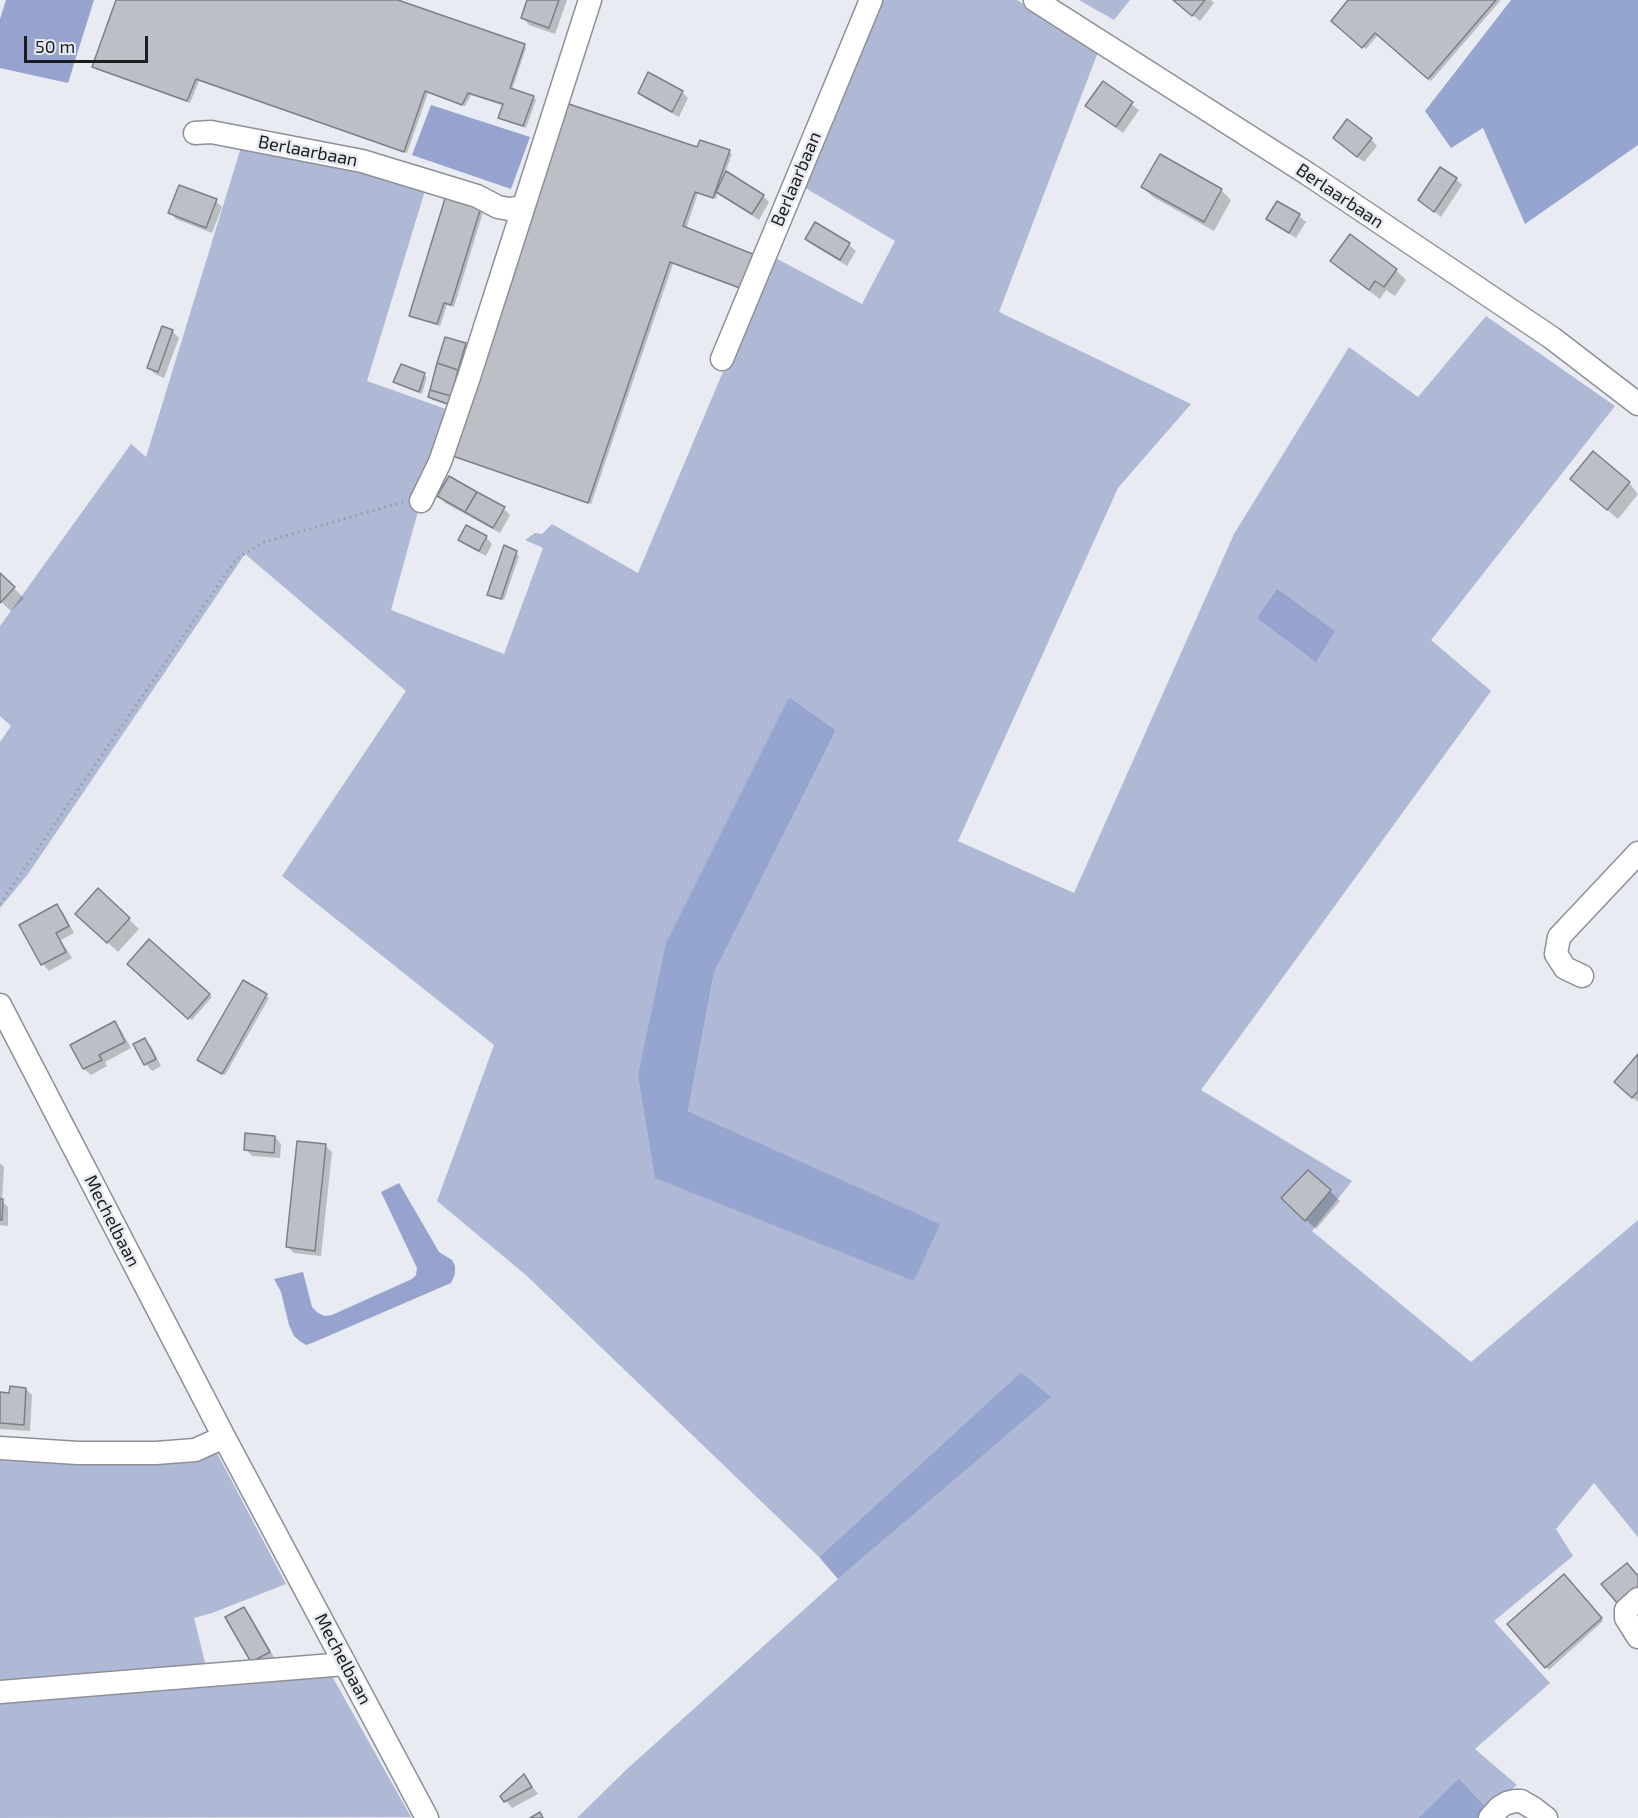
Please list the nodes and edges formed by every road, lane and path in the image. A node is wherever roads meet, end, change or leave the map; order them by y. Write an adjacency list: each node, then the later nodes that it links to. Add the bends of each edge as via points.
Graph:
1 (590, 0): 5 (street)
2 (871, 0): 6 (street, Berlaarbaan)
3 (1035, 0): 7 (street, Berlaarbaan, via 1308,174 1552,338)
4 (195, 133): 5 (street, Berlaarbaan, via 211,132 362,161 455,188 498,207)
5 (522, 207): 8 (street, via 451,431)
6 (722, 359)
7 (1638, 404)
8 (422, 499): 10 (path, via 264,542 236,559)
9 (1638, 853): 11 (street, via 1559,937 1556,954 1565,968)
10 (0, 904)
11 (1582, 976)
12 (0, 1005): 13 (street, Mechelbaan)
13 (224, 1437): 14 (street, via 195,1450 156,1453); 17 (street, Mechelbaan)
14 (0, 1448)
15 (1638, 1599): 16 (street, via 1626,1610 1626,1618)
16 (1638, 1637)
17 (345, 1664): 18 (street); 19 (street, Mechelbaan)
18 (0, 1692)
19 (427, 1818)
20 (1490, 1818): 21 (street, via 1500,1807 1515,1801 1527,1804)
21 (1546, 1818)

